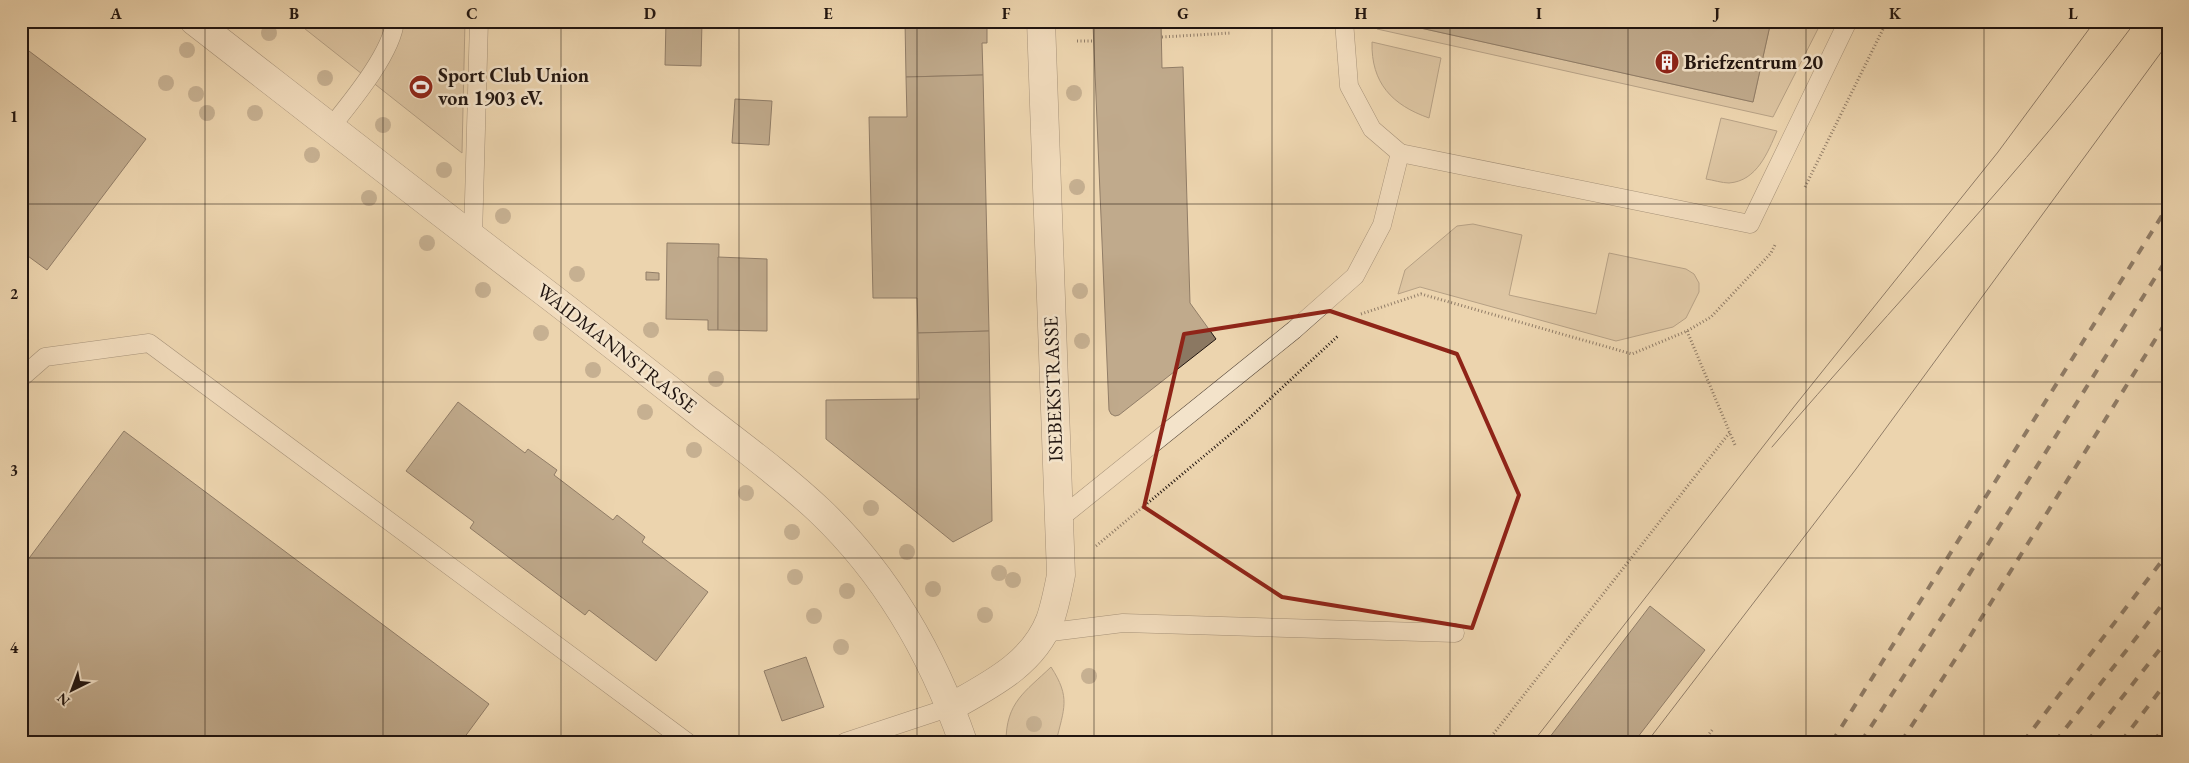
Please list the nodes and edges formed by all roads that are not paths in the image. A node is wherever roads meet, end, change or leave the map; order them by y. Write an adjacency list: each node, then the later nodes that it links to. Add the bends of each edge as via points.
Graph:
1 (194, 21): 7 (street, WAIDMANNSTRASSE)
2 (395, 21): 7 (lane, via 394,32 368,80)
3 (479, 21): 9 (lane)
4 (1041, 21): 11 (street, ISEBEKSTRASSE)
5 (1344, 21): 8 (lane, via 1349,86 1372,129)
6 (1848, 21): 8 (lane, via 1750,224)
7 (331, 127): 9 (street, WAIDMANNSTRASSE)
8 (1400, 153): 11 (lane, via 1382,225 1355,276 1294,330)
9 (473, 236): 14 (street, WAIDMANNSTRASSE, via 821,512 874,572 905,616)
10 (21, 378): 15 (lane, via 45,357 149,343)
11 (1058, 520): 12 (street, ISEBEKSTRASSE, via 1061,575 1050,620)
12 (1043, 633): 13 (lane, via 1123,623); 14 (street, ISEBEKSTRASSE, via 1036,646 1015,668)
13 (1455, 633)
14 (951, 707): 16 (lane); 17 (street, WAIDMANNSTRASSE)
15 (687, 742)
16 (846, 742)
17 (963, 742)

